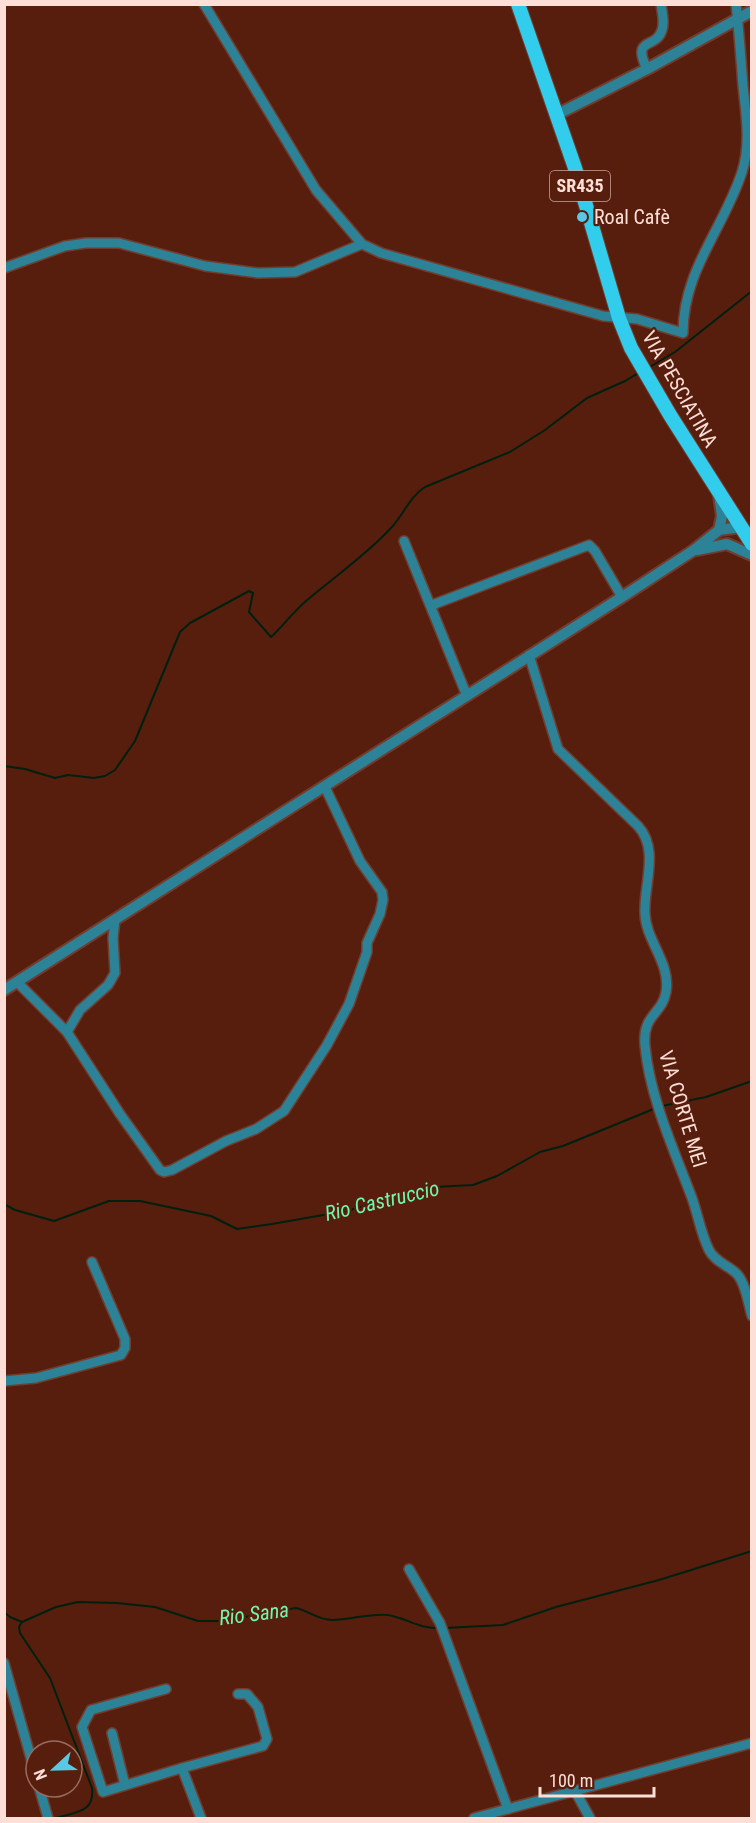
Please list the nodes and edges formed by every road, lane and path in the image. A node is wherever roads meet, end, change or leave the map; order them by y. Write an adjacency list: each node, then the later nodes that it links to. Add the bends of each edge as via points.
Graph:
1 (204, 4): 9 (street, via 316,190)
2 (518, 4): 8 (main road, VIA PESCIATINA / SR435)
3 (661, 4): 7 (street, via 662,32 642,49)
4 (736, 4): 6 (street, VIA PESCIATINA)
5 (752, 10): 6 (street)
6 (738, 18): 7 (street); 11 (street, VIA PESCIATINA, via 747,137 742,171 686,295 683,333 637,319)
7 (647, 69): 8 (street)
8 (556, 115): 11 (main road, VIA PESCIATINA / SR435)
9 (362, 244): 10 (street, via 295,272 258,273 205,266 119,243 86,243 55,249); 11 (street, via 381,253)
10 (4, 268)
11 (619, 318): 12 (main road, VIA PESCIATINA / SR435, via 643,371)
12 (718, 490): 13 (main road, VIA PESCIATINA / SR435); 14 (street, via 722,516)
13 (741, 527): 14 (street); 16 (street); 17 (main road, VIA PESCIATINA / SR435)
14 (719, 530): 18 (street)
15 (404, 541): 21 (street)
16 (727, 544): 18 (street); 19 (street)
17 (752, 544)
18 (694, 550): 20 (street)
19 (752, 555)
20 (622, 597): 21 (street, via 589,545); 22 (street)
21 (432, 605): 23 (street)
22 (529, 656): 23 (street); 30 (street, VIA CORTE MEI, via 558,749 645,836 650,861 647,930 658,950 666,990 645,1028 647,1057 660,1112 706,1244 711,1254 741,1279)
23 (467, 696): 24 (street)
24 (325, 787): 25 (street); 28 (street, via 383,900 349,1004 284,1111 171,1170 160,1170)
25 (115, 919): 26 (street); 28 (street, via 115,973 108,985 80,1010)
26 (17, 982): 27 (street); 28 (street)
27 (4, 990)
28 (67, 1032)
29 (92, 1262): 31 (street, via 124,1339 121,1355 36,1378)
30 (752, 1316)
31 (4, 1381)
32 (409, 1569): 43 (street, via 441,1627)
33 (4, 1663): 37 (street)
34 (166, 1689): 40 (street, via 91,1710 82,1727 103,1792)
35 (238, 1694): 39 (street, via 247,1695 258,1707 267,1739 263,1746)
36 (112, 1733): 40 (street)
37 (26, 1739)
38 (752, 1743): 41 (street)
39 (182, 1768): 40 (street); 45 (street)
40 (125, 1785)
41 (575, 1791): 43 (street); 47 (street)
42 (42, 1799): 44 (street)
43 (508, 1809): 46 (street)
44 (47, 1817)
45 (201, 1818)
46 (474, 1818)
47 (590, 1818)

